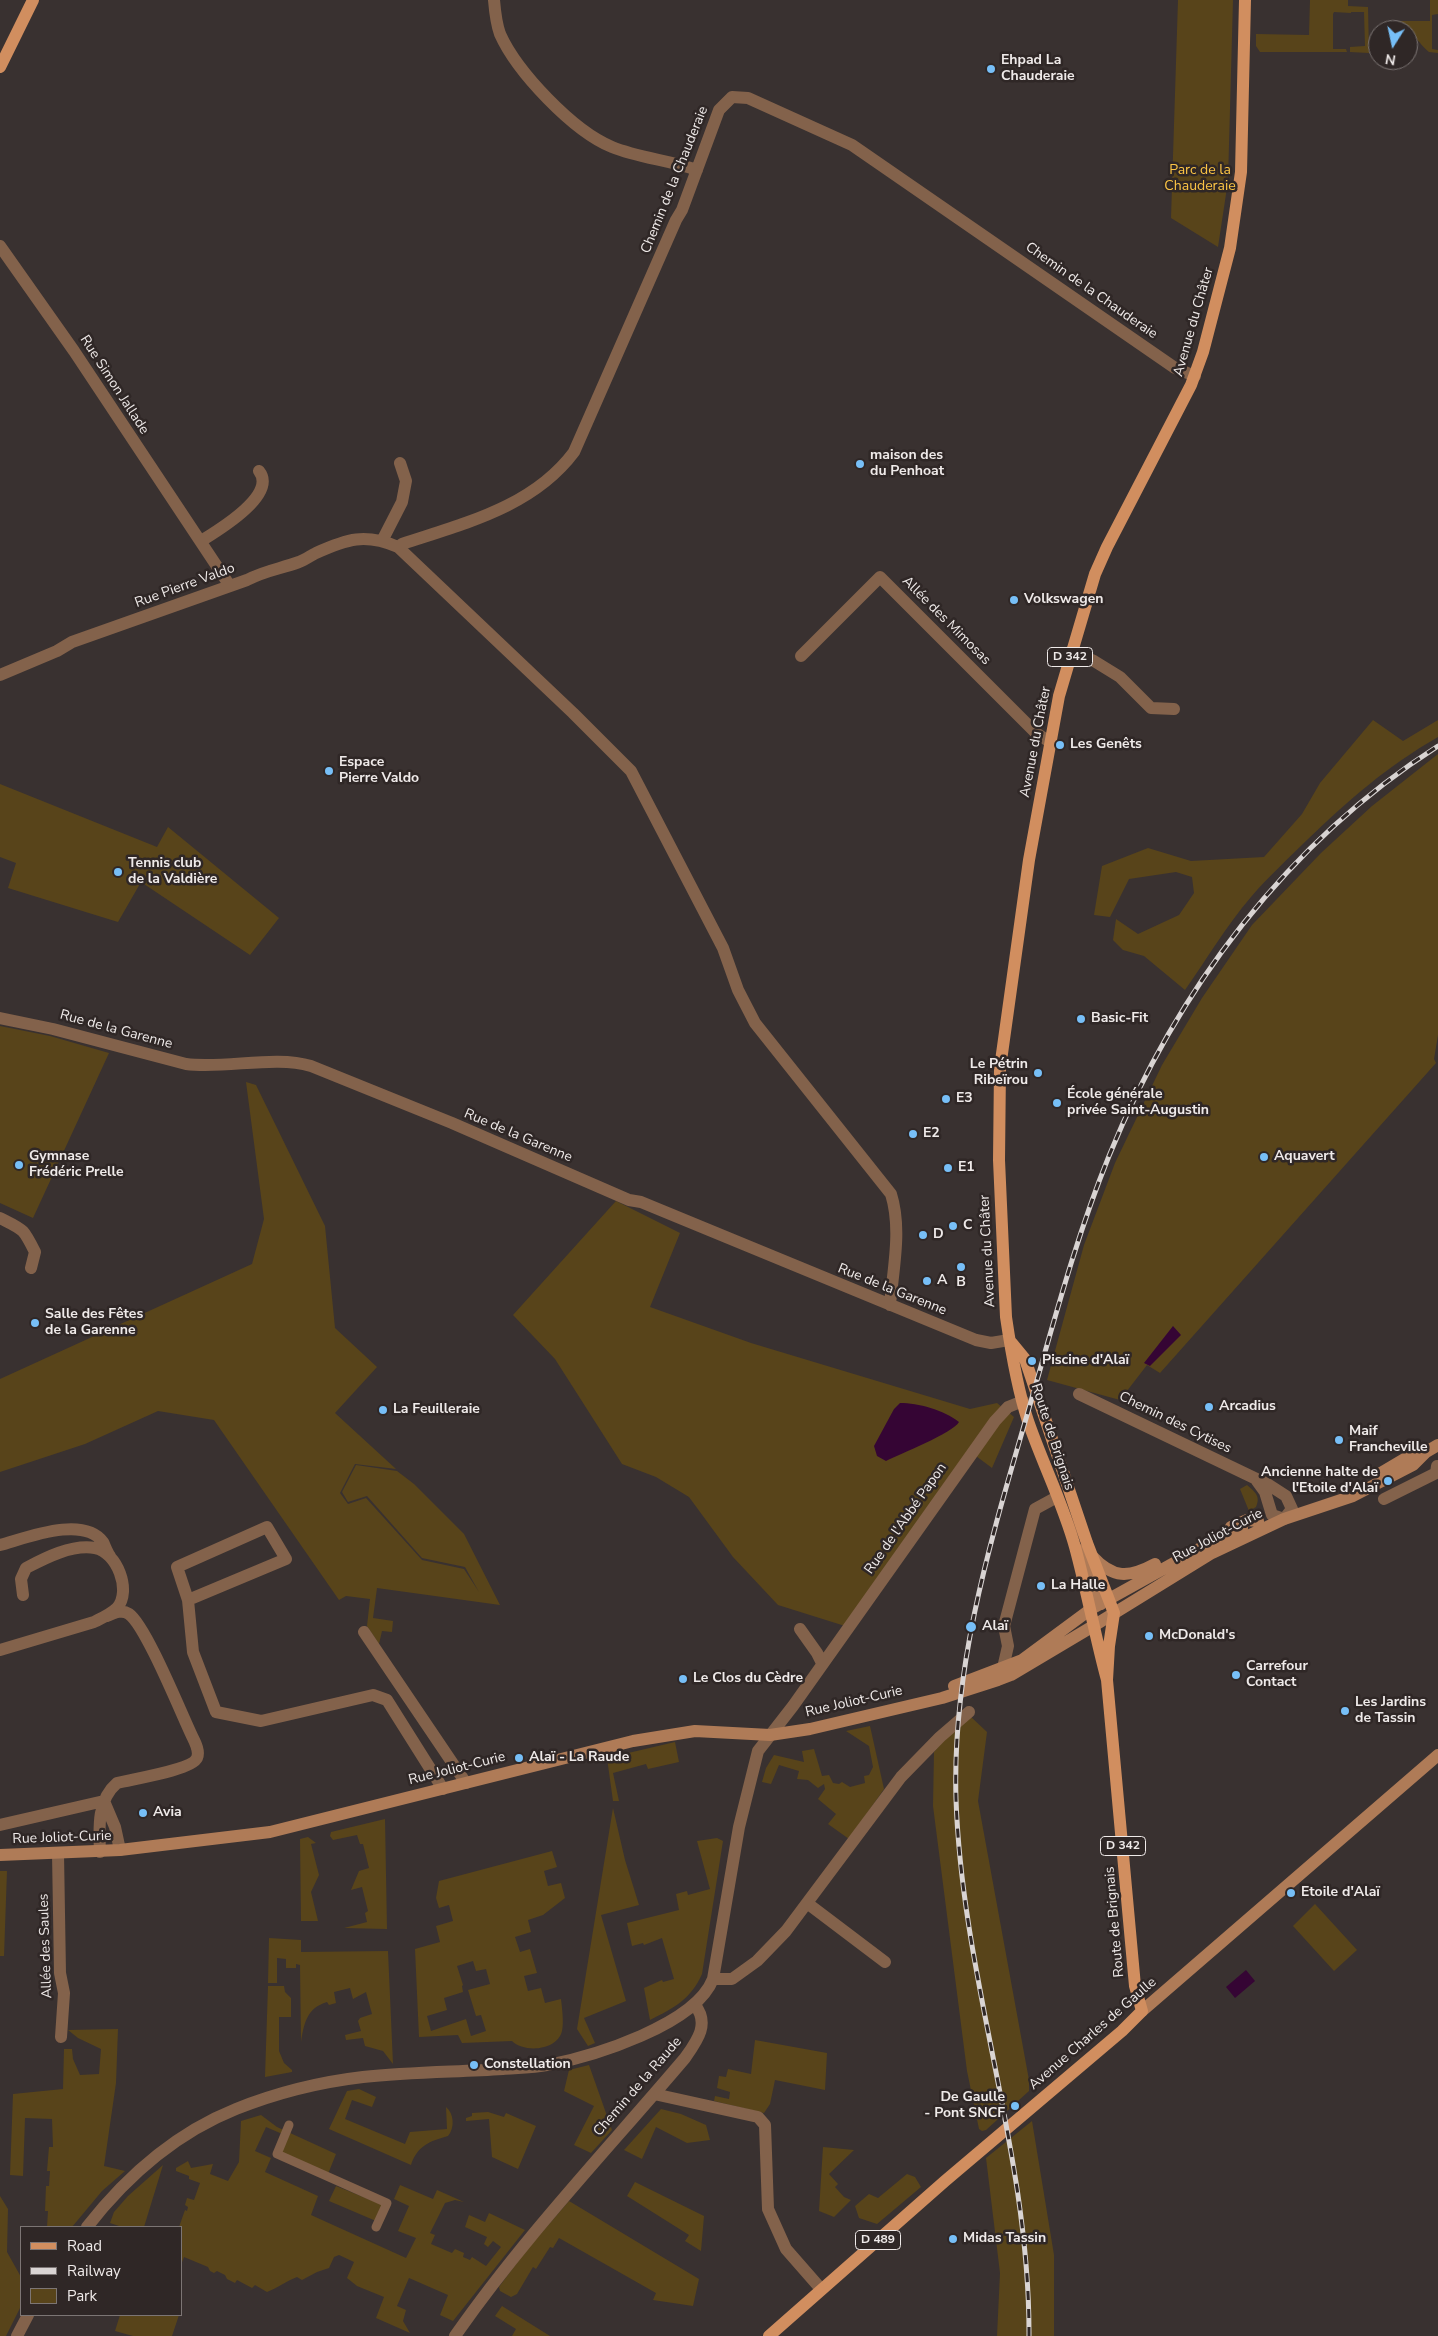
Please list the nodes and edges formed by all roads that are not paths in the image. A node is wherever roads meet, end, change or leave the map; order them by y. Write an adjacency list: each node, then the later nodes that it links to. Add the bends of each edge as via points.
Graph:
1 (32, 0): 4 (main road)
2 (494, 0): 5 (street, via 500,33 511,53 558,110 610,146)
3 (1245, 0): 7 (main road, Avenue du Châter / D 342, via 1239,194 1230,248)
4 (0, 68)
5 (697, 170): 7 (street, Chemin de la Chauderaie, via 719,110 732,97 748,98 852,145 1174,367); 12 (street, Chemin de la Chauderaie, via 574,452 562,469 502,510)
6 (0, 246): 10 (street, Rue Simon Jallade, via 74,350)
7 (1195, 376): 14 (main road, Avenue du Châter / D 342, via 1107,547 1095,574)
8 (400, 463): 11 (street, via 406,481 402,502)
9 (259, 471): 10 (street, via 263,484 258,495 234,519)
10 (201, 541): 13 (street, Rue Simon Jallade)
11 (382, 541): 12 (street, Rue Pierre Valdo); 13 (street, Rue Pierre Valdo, via 350,540 301,562 272,568)
12 (398, 547): 22 (street, via 631,771 723,948 738,990 755,1023 891,1194 897,1224)
13 (230, 586): 16 (street, Rue Pierre Valdo, via 72,642)
14 (1071, 651): 17 (street, via 1120,677 1150,708); 18 (main road, Avenue du Châter / D 342)
15 (801, 656): 18 (street, Allée des Mimosas, via 880,576 1036,733)
16 (0, 675)
17 (1174, 709)
18 (1050, 742): 23 (main road, Avenue du Châter / D 342, via 1029,860 1000,1068 999,1160)
19 (0, 1018): 22 (street, Rue de la Garenne, via 186,1064 303,1063)
20 (0, 1218): 21 (street, via 23,1230 27,1236 35,1252)
21 (30, 1268)
22 (890, 1305): 23 (street, Rue de la Garenne, via 976,1340)
23 (1009, 1340): 25 (main road, Route de Brignais / D 342); 36 (main road, Route de Brignais / D 342, via 1025,1359)
24 (1079, 1394): 29 (street, Chemin des Cytises)
25 (1022, 1401): 30 (main road, Route de Brignais / D 342); 46 (street, Rue de l'Abbé Papon, via 1008,1406 995,1421)
26 (1438, 1445): 27 (main road, Rue Joliot-Curie)
27 (1426, 1452): 28 (street); 32 (main road, Rue Joliot-Curie, via 1408,1456 1371,1479)
28 (1438, 1466): 31 (street, via 1436,1473)
29 (1257, 1481): 32 (street); 32 (street, Chemin des Cytises, via 1286,1496)
30 (1057, 1497): 39 (main road, Route de Brignais / D 342); 47 (street, via 1035,1509 1004,1626 1008,1646)
31 (1384, 1499)
32 (1282, 1514): 33 (main road, Rue Joliot-Curie); 40 (main road, Rue Joliot-Curie)
33 (1258, 1521): 36 (main road, Rue Joliot-Curie, via 1247,1520 1217,1532 1134,1574 1110,1572); 39 (main road, Rue Joliot-Curie, via 1210,1543)
34 (0, 1545): 35 (street, via 61,1529 80,1529 102,1541)
35 (110, 1556): 37 (street, via 96,1548 77,1549 39,1562 26,1568 21,1579); 41 (street, via 120,1571 122,1591 118,1607)
36 (1092, 1556): 39 (main road, Route de Brignais / D 342)
37 (23, 1595)
38 (188, 1600): 38 (street, via 177,1567 268,1527 286,1559); 54 (street, via 193,1652 216,1712 261,1721 373,1695 387,1700)
39 (1101, 1604): 40 (main road, Route de Brignais / D 342); 42 (main road, Route de Brignais / D 342); 47 (main road, Rue Joliot-Curie, via 1022,1660)
40 (1114, 1613): 42 (main road, Rue Joliot-Curie); 48 (main road, Route de Brignais / D 342)
41 (107, 1616): 45 (street); 55 (street, via 120,1611 129,1614 145,1636 192,1736 198,1756 194,1763 117,1783)
42 (1095, 1625): 48 (main road, Route de Brignais / D 342, via 1097,1646); 49 (main road, Rue Joliot-Curie, via 1011,1675 942,1698)
43 (800, 1629): 46 (street)
44 (364, 1632): 53 (street)
45 (0, 1650)
46 (822, 1664): 51 (street, Rue de l'Abbé Papon)
47 (1003, 1668): 49 (main road, Rue Joliot-Curie)
48 (1107, 1680): 65 (main road, Route de Brignais / D 342, via 1135,1986)
49 (918, 1702): 51 (main road, Rue Joliot-Curie, via 815,1728)
50 (969, 1712): 61 (street, via 901,1777)
51 (770, 1735): 53 (main road, Rue Joliot-Curie, via 675,1733 599,1748); 63 (street, via 758,1751 738,1827)
52 (1438, 1756): 65 (main road, Avenue Charles de Gaulle / D 489)
53 (466, 1783): 54 (main road, Rue Joliot-Curie)
54 (442, 1789): 57 (main road, Rue Joliot-Curie, via 270,1832)
55 (104, 1801): 56 (street); 57 (street, via 115,1826); 58 (street, via 99,1822)
56 (0, 1825)
57 (120, 1850): 58 (main road, Rue Joliot-Curie)
58 (100, 1852): 59 (main road, Rue Joliot-Curie)
59 (58, 1853): 60 (main road, Rue Joliot-Curie); 66 (street, Allée des Saules, via 60,1973 64,1993)
60 (0, 1855)
61 (807, 1903): 62 (street); 63 (street, via 786,1932 757,1961 732,1979)
62 (885, 1962)
63 (714, 1979): 64 (street)
64 (695, 2005): 67 (street, Chemin de la Raude, via 703,2022 699,2037); 69 (street, via 654,2030 547,2066 341,2080 237,2109 210,2121 148,2162)
65 (1142, 2011): 71 (main road, Avenue Charles de Gaulle / D 489)
66 (61, 2037)
67 (654, 2094): 71 (street, via 758,2117 765,2125 768,2209 786,2249); 74 (street, Chemin de la Raude, via 562,2198 490,2286)
68 (288, 2125): 70 (street, via 277,2154 387,2203)
69 (88, 2226)
70 (376, 2227)
71 (821, 2289): 75 (main road, Avenue Charles de Gaulle / D 489)
72 (27, 2316): 73 (street)
73 (16, 2336)
74 (455, 2336)
75 (769, 2336)

